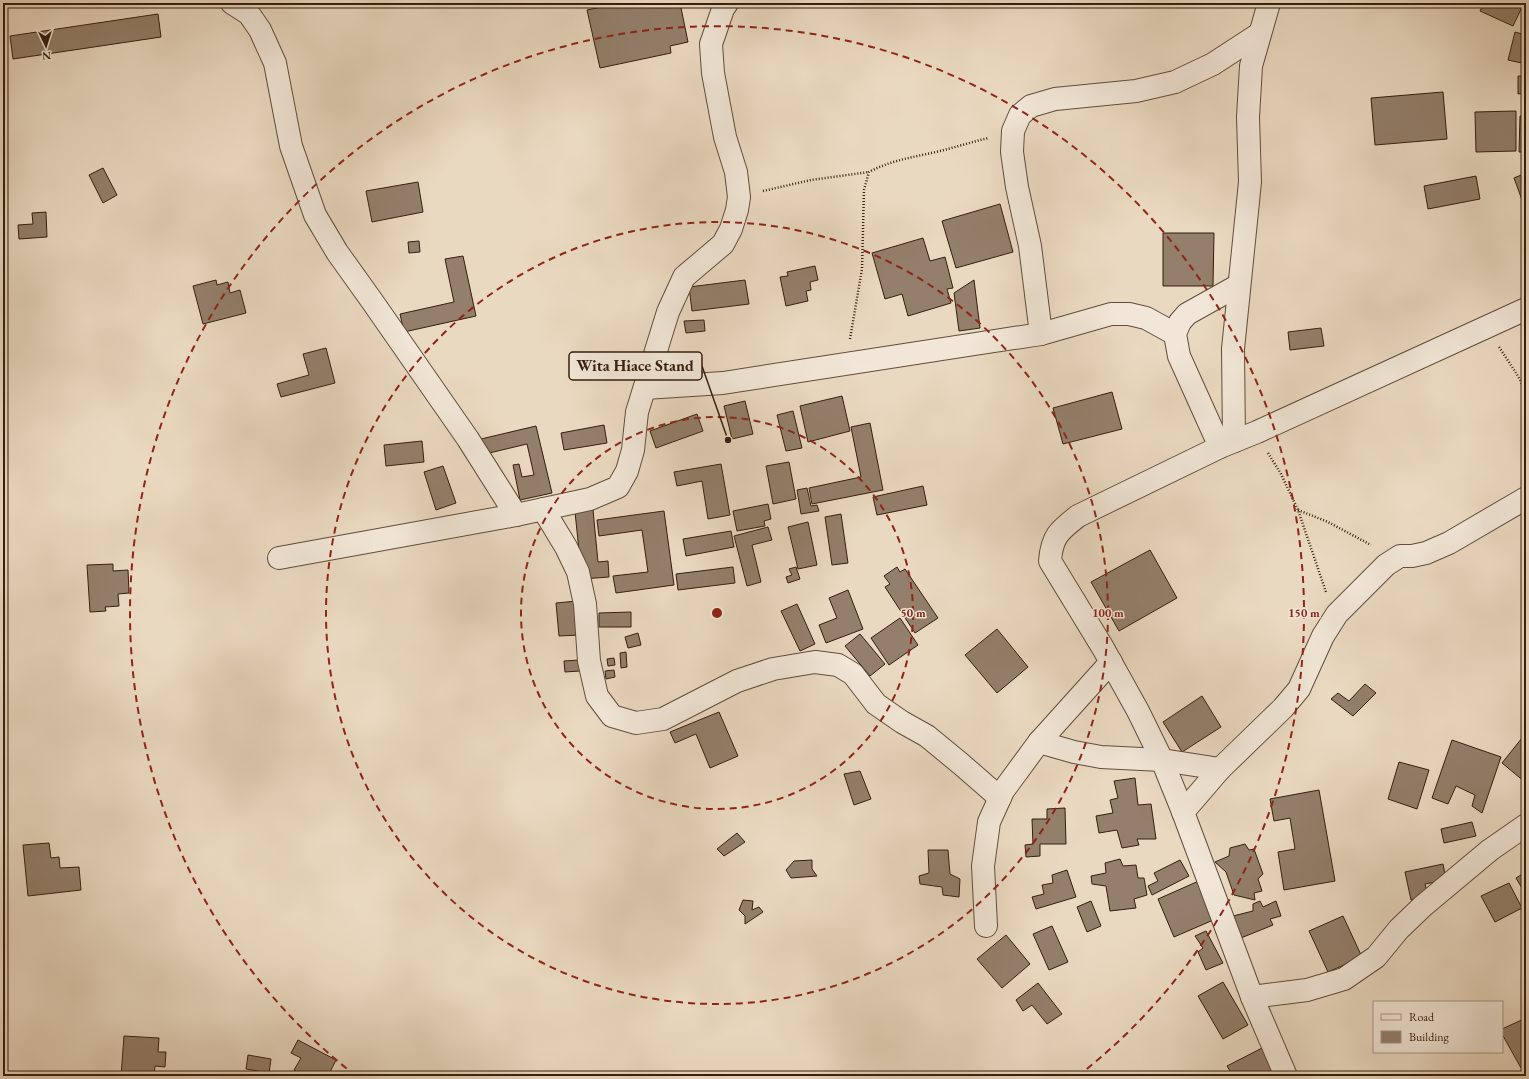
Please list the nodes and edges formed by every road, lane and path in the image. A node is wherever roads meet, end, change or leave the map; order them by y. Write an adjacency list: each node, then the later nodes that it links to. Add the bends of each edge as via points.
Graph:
1 (1269, 3): 4 (street)
2 (722, 5): 7 (street, via 711,44 713,73 725,137 736,172)
3 (244, 7): 21 (street, via 260,30 276,63 291,146 315,214 337,252 468,439)
4 (1259, 34): 5 (street, via 1213,64 1175,82 1136,91 1054,99 1031,106 1020,115); 8 (street, via 1251,66 1248,117 1250,182)
5 (1013, 131): 6 (path, via 901,159); 11 (street, via 1012,152 1030,246)
6 (869, 172): 7 (path, via 811,180); 13 (path, via 864,190 862,269)
7 (739, 197): 14 (street, via 731,229 723,244 684,277 668,312)
8 (1240, 285): 12 (street, via 1187,314); 17 (street)
9 (1526, 309): 10 (street)
10 (1488, 326): 15 (path); 16 (street)
11 (1041, 334): 12 (street, via 1111,314 1129,314 1146,318); 13 (street)
12 (1175, 334): 17 (street, via 1179,356)
13 (845, 365): 14 (street, via 723,382)
14 (645, 388): 19 (street, via 637,412 633,450 627,471 618,487 590,499)
15 (1526, 393)
16 (1257, 432): 17 (street); 20 (path)
17 (1227, 444): 25 (street, via 1078,516 1059,531 1051,547 1050,561)
18 (1526, 498): 23 (street, via 1449,543 1426,553)
19 (543, 509): 21 (street); 29 (street, via 578,572 585,604 589,661 597,696 612,716 636,723 663,719 737,681 773,669 815,662 838,665 853,674 876,704 927,736)
20 (1298, 510): 23 (path, via 1369,543); 24 (path, via 1321,579)
21 (516, 515): 22 (street)
22 (279, 558)
23 (1395, 559): 24 (street)
24 (1337, 614): 28 (street, via 1323,636 1299,689)
25 (1111, 662): 26 (street); 27 (street)
26 (1039, 742): 27 (street, via 1101,757); 29 (street)
27 (1162, 760): 28 (street); 30 (street)
28 (1220, 769): 30 (street)
29 (1000, 798): 32 (street, via 989,822 983,866)
30 (1183, 812): 33 (street)
31 (1526, 825): 33 (street, via 1490,850 1423,906 1399,929 1376,957 1344,979 1308,990)
32 (986, 926)
33 (1252, 997): 34 (street)
34 (1286, 1076)

